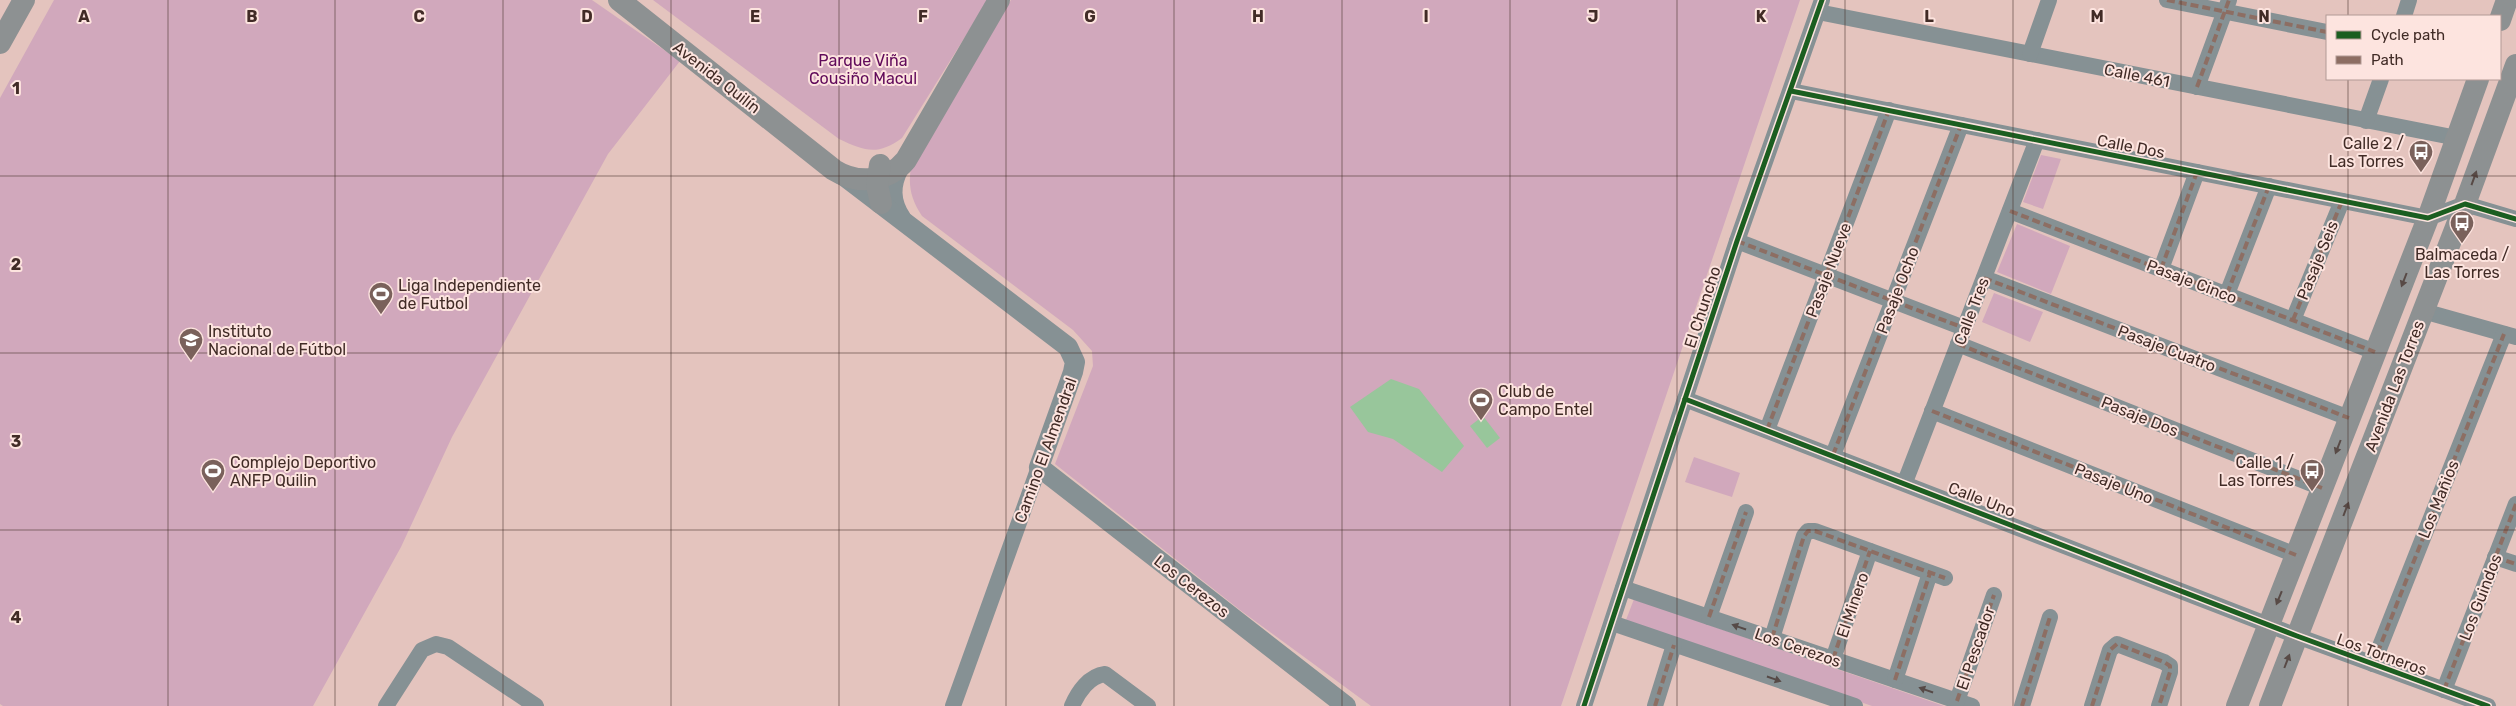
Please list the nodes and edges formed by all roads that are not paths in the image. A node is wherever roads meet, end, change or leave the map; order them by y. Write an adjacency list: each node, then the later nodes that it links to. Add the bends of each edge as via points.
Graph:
1 (24, 0): 13 (main road)
2 (619, 0): 25 (main road, Avenida Quilín)
3 (999, 0): 26 (main road, Avenida Quilín, via 920,135 900,152)
4 (2049, 0): 14 (street)
5 (2167, 0): 9 (street)
6 (2409, 0): 10 (street)
7 (2507, 0): 11 (main road)
8 (1820, 6): 14 (street, Calle 461); 19 (street, El Chuncho)
9 (2227, 6): 12 (street); 18 (street)
10 (2404, 15)
11 (2501, 17)
12 (2326, 32)
13 (0, 44)
14 (2030, 54): 18 (street, Calle 461)
15 (2516, 65): 32 (main road, Avenida Las Torres, one-way to 15)
16 (2381, 80): 21 (street)
17 (2478, 80): 23 (main road, Avenida Las Torres)
18 (2197, 87): 21 (street, Calle 461)
19 (1791, 91): 20 (street, Calle Dos); 37 (street, El Chuncho)
20 (1889, 110): 22 (street, Calle Dos); 39 (street, Pasaje Nueve)
21 (2366, 120): 23 (street, Calle 461)
22 (1961, 125): 24 (street, Calle Dos); 42 (street, Pasaje Ocho)
23 (2456, 138): 34 (main road, Avenida Las Torres)
24 (2037, 140): 27 (street, Calle Dos); 33 (street, Calle Tres)
25 (815, 153): 26 (main road, Avenida Quilín, via 848,166 870,165); 28 (main road, Avenida Quilín)
26 (886, 170): 28 (main road); 31 (main road, via 877,191); 36 (street, via 897,212)
27 (2197, 172): 29 (street, Calle Dos); 38 (street)
28 (844, 176): 31 (street, Camino El Almendral)
29 (2269, 186): 30 (street, Calle Dos); 41 (street)
30 (2342, 201): 34 (street, Calle Dos); 44 (street, Pasaje Seis)
31 (881, 203): 36 (street, Camino El Almendral)
32 (2465, 204): 34 (street); 35 (street); 43 (main road, Avenida Las Torres)
33 (2010, 211): 38 (street, Pasaje Cinco); 40 (street, Calle Tres)
34 (2428, 218): 48 (main road, Avenida Las Torres, one-way to 48)
35 (2516, 218)
36 (902, 219): 54 (street, Camino El Almendral, via 1062,342 1072,354 1074,372)
37 (1737, 241): 39 (street); 49 (street, El Chuncho)
38 (2161, 269): 41 (street, Pasaje Cinco)
39 (1826, 275): 42 (street); 52 (street, Pasaje Nueve)
40 (1984, 278): 45 (street, Calle Tres); 51 (street, Pasaje Cuatro)
41 (2227, 294): 44 (street, Pasaje Cinco)
42 (1893, 301): 45 (street); 53 (street, Pasaje Ocho)
43 (2424, 311): 46 (street); 69 (main road, Avenida Las Torres, one-way to 43)
44 (2293, 320): 48 (street, Pasaje Cinco)
45 (1964, 328): 47 (street, Calle Tres)
46 (2510, 336): 73 (street, Los Mañios)
47 (1958, 344): 50 (street, Calle Tres); 56 (street, Pasaje Dos)
48 (2375, 352): 51 (main road, Avenida Las Torres)
49 (1685, 399): 52 (street, Calle Uno); 63 (street, El Chuncho)
50 (1932, 411): 55 (street, Calle Tres); 60 (street, Pasaje Uno)
51 (2349, 418): 56 (main road, Avenida Las Torres, one-way to 56)
52 (1767, 430): 53 (street, Calle Uno)
53 (1833, 455): 55 (street, Calle Uno)
54 (1039, 467): 79 (street, Camino El Almendral); 82 (street, Los Cerezos)
55 (1905, 482): 68 (street, Calle Uno)
56 (2322, 488): 60 (main road, Avenida Las Torres)
57 (2516, 504): 61 (street, Los Guindos)
58 (1746, 512): 65 (street)
59 (1870, 551): 70 (street, via 1815,531 1806,533); 72 (street, El Minero); 74 (street, via 1938,575)
60 (2296, 555): 68 (main road, Avenida Las Torres, one-way to 68)
61 (2495, 557): 62 (street); 75 (street, Los Guindos)
62 (2516, 564)
63 (1623, 588): 65 (street, Los Cerezos); 67 (street, El Chuncho)
64 (1994, 595): 76 (street, El Pescador)
65 (1709, 617): 70 (street, Los Cerezos, one-way to 65)
66 (2050, 617): 86 (street)
67 (1612, 624): 71 (street); 83 (street, El Chuncho)
68 (2268, 625): 69 (street, Los Torneros); 89 (main road, Avenida Las Torres)
69 (2297, 636): 73 (street, Los Torneros); 90 (main road, Avenida Las Torres, one-way to 69)
70 (1772, 638): 72 (street, Los Cerezos)
71 (1674, 645): 84 (street); 85 (street, one-way to 85)
72 (1834, 659): 74 (street, Los Cerezos)
73 (2373, 664): 75 (street, Los Torneros)
74 (1895, 680): 76 (street, Los Cerezos, one-way to 74)
75 (2444, 690): 91 (street, Los Torneros)
76 (1964, 703)
77 (386, 706): 78 (street, via 422,650 432,644 448,647)
78 (536, 706)
79 (953, 706)
80 (1072, 706): 81 (street, via 1076,696 1096,675 1105,674)
81 (1148, 706)
82 (1346, 706)
83 (1584, 706)
84 (1655, 706)
85 (1855, 706)
86 (2022, 706)
87 (2092, 706): 88 (street, via 2114,645 2170,666)
88 (2159, 706)
89 (2238, 706)
90 (2270, 706)
91 (2488, 706)

